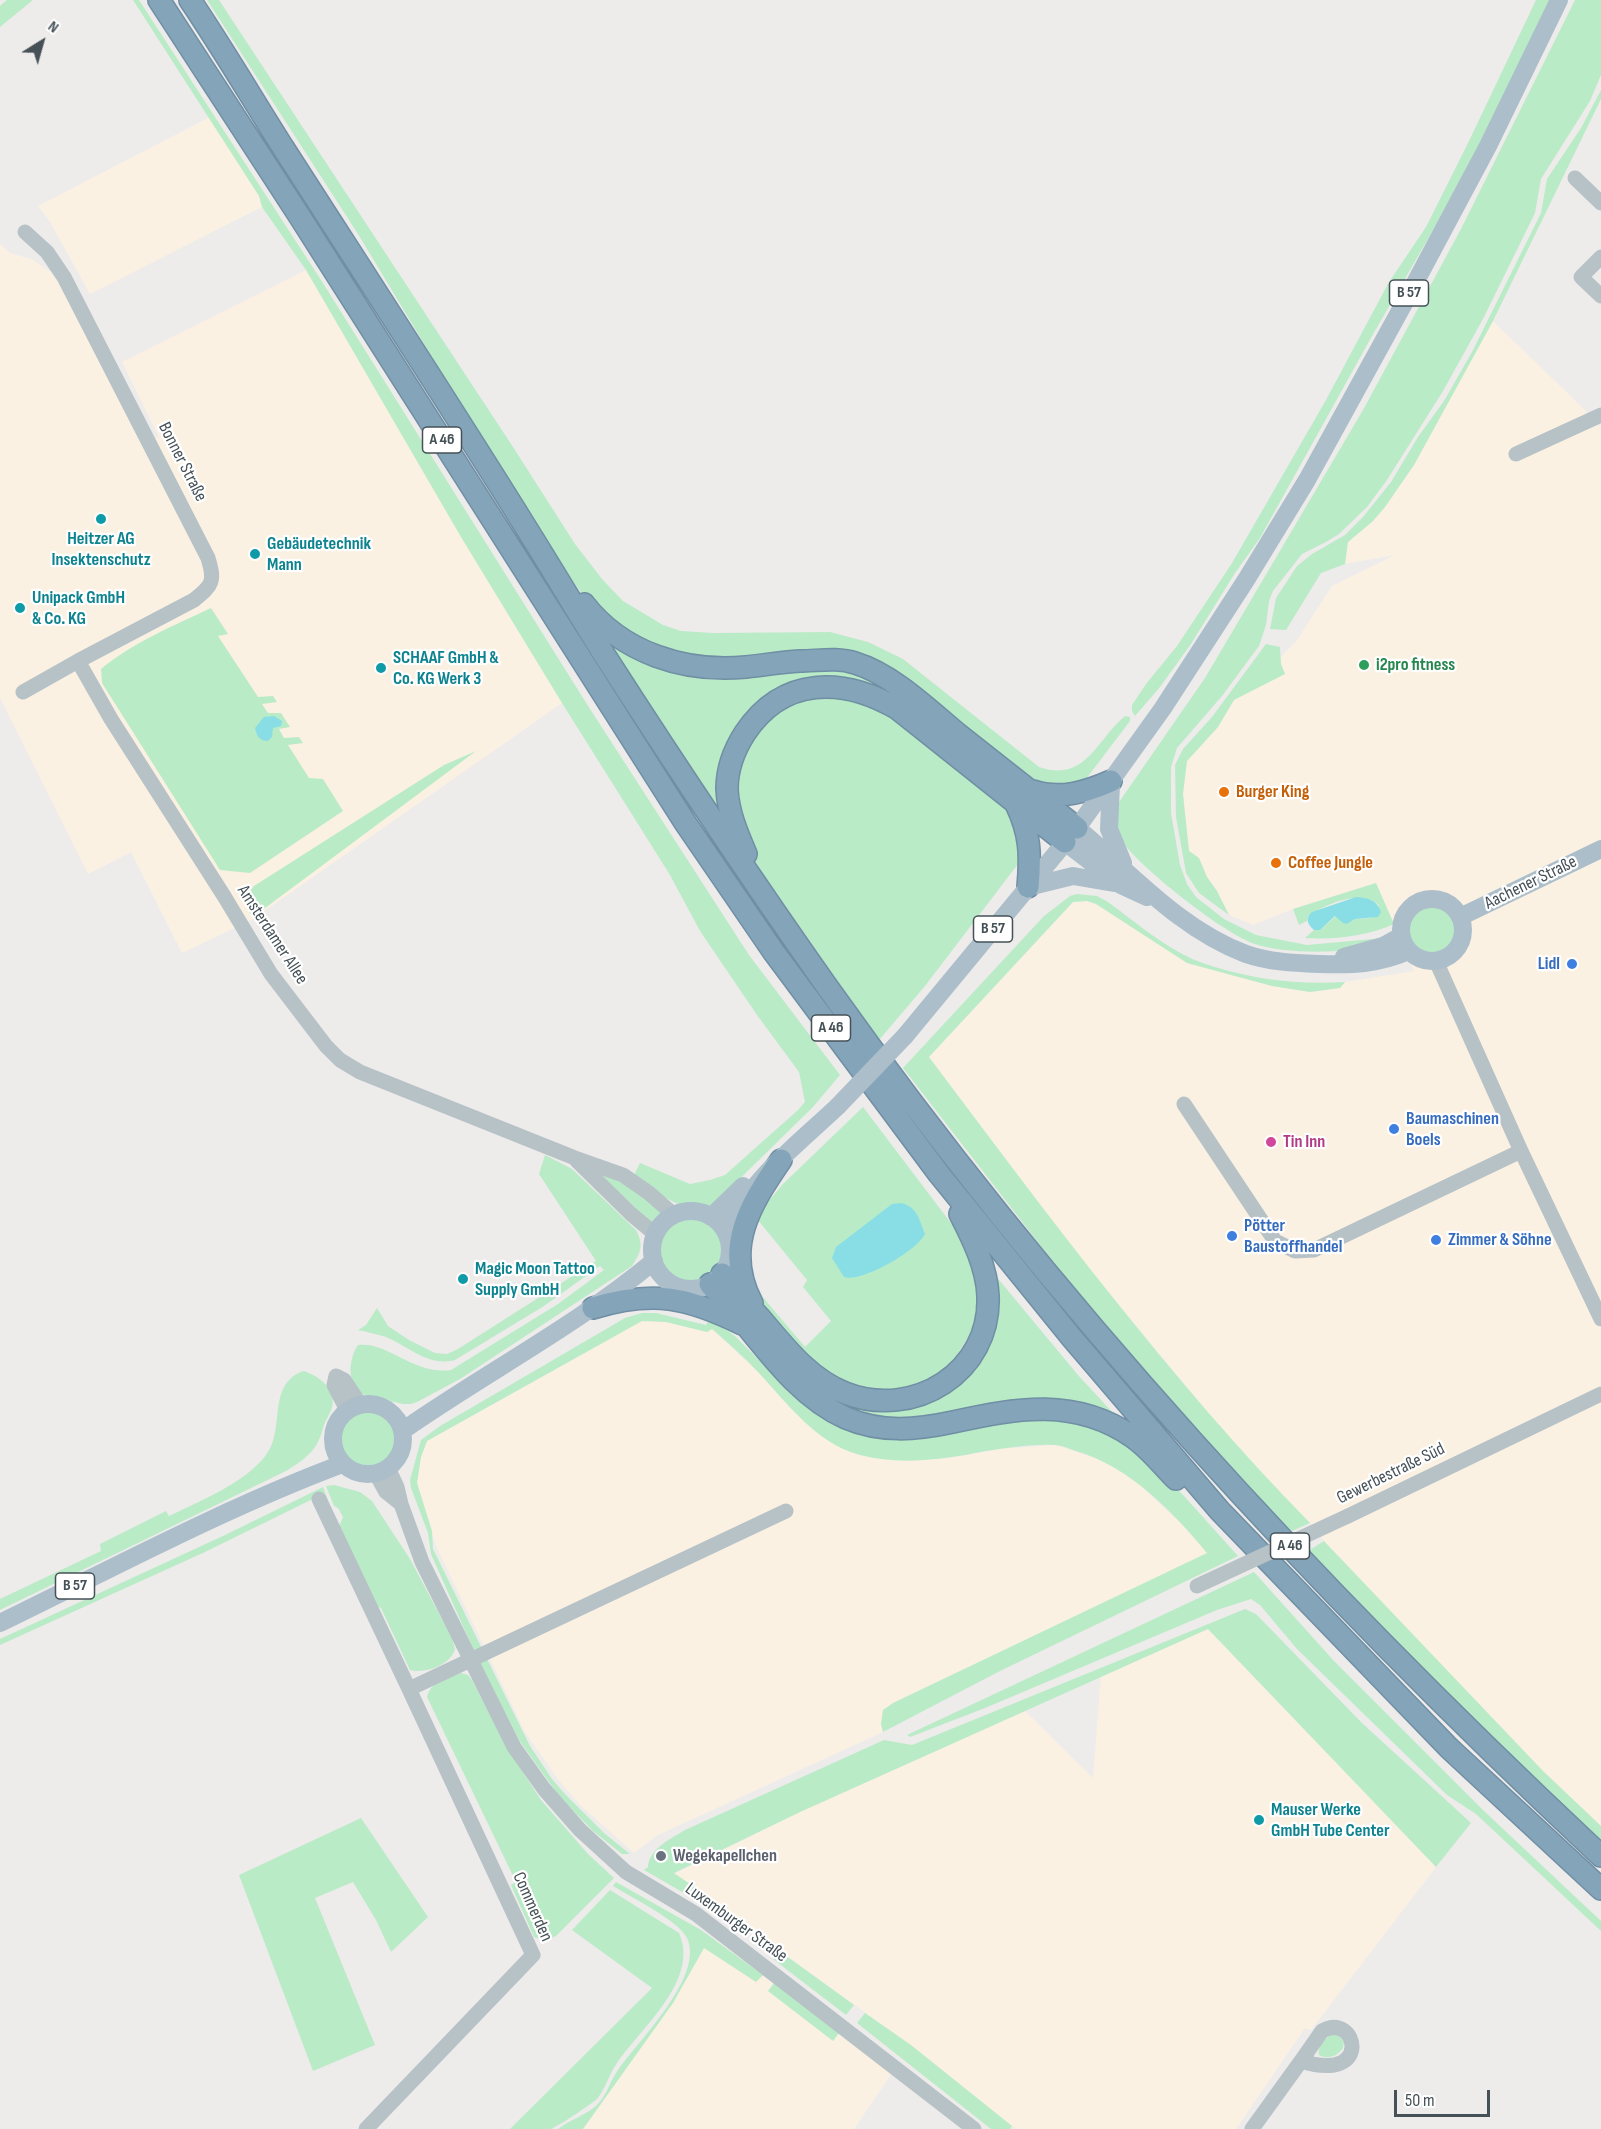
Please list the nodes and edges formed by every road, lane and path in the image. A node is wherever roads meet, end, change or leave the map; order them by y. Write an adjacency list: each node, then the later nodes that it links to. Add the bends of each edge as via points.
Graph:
1 (159, 0): 28 (highway, A 46, via 686,825 773,951)
2 (190, 0): 11 (highway, A 46)
3 (1559, 0): 14 (main road, B 57, via 1488,146 1307,480 1208,640)
4 (1575, 178): 5 (street)
5 (1601, 203)
6 (25, 232): 12 (street, Bonner Straße, via 47,252 64,277 198,536 213,573 212,583 194,600)
7 (1601, 257): 8 (street, via 1581,277)
8 (1601, 296)
9 (1601, 415): 10 (street)
10 (1516, 454)
11 (523, 522): 15 (highway, A 46, via 596,620 629,643 651,655 711,668 854,662 915,698); 21 (highway, A 46, via 602,651)
12 (78, 661): 13 (street); 26 (street, Amsterdamer Allee, via 271,974 340,1060)
13 (23, 692)
14 (1111, 781): 15 (highway, via 1058,796); 16 (main road, B 57); 18 (main road, via 1108,829)
15 (1021, 795): 16 (highway); 19 (highway, via 1029,842); 21 (highway, via 880,699 838,687 799,691 778,698 750,725 736,746 727,790 731,817 748,858)
16 (1071, 835): 18 (main road); 19 (main road, B 57)
17 (1601, 849): 20 (main road, Aachener Straße)
18 (1125, 879): 19 (main road, via 1073,876); 22 (main road, via 1220,942 1246,954 1319,964 1383,946)
19 (1028, 886): 27 (main road, B 57, bridge, via 905,1036)
20 (1460, 917): 22 (main road, via 1446,901 1424,899 1407,909 1401,923); 23 (main road, via 1460,944 1453,953)
21 (792, 936): 49 (highway, A 46, via 945,1145 1115,1353 1344,1606)
22 (1405, 944): 23 (main road, via 1421,959)
23 (1436, 961): 25 (street)
24 (1184, 1104): 25 (street, via 1275,1241 1295,1251 1314,1250)
25 (1521, 1151): 36 (street)
26 (575, 1158): 29 (street, Amsterdamer Allee, via 623,1175); 32 (street, Amsterdamer Allee)
27 (781, 1160): 30 (main road, B 57, via 752,1178); 31 (main road, B 57, via 744,1200); 37 (highway, via 752,1204 742,1232 743,1285)
28 (939, 1173): 37 (highway, via 972,1237 988,1295 978,1342 950,1379 935,1389 903,1400 853,1396 829,1386); 44 (highway, A 46, via 1072,1338)
29 (674, 1215): 30 (main road, via 693,1212); 32 (main road)
30 (711, 1217): 31 (main road)
31 (725, 1232): 34 (main road, via 730,1251 728,1262)
32 (656, 1235): 33 (main road, via 652,1249)
33 (656, 1266): 34 (main road, via 666,1279 688,1289 700,1288); 35 (main road)
34 (716, 1279): 37 (highway)
35 (594, 1308): 37 (highway, via 657,1297 700,1305); 39 (main road, via 450,1398)
36 (1601, 1319)
37 (754, 1323): 44 (highway, A 46, via 797,1383 828,1409 847,1418 883,1428 923,1429 1032,1408 1082,1414 1131,1436 1183,1486)
38 (1601, 1394): 45 (street, Gewerbestraße Süd, bridge)
39 (399, 1424): 40 (main road, via 380,1406 354,1407 339,1418 334,1428 332,1439); 41 (main road, via 401,1452)
40 (338, 1457): 41 (main road, via 358,1473); 46 (main road, B 57, via 296,1481)
41 (382, 1471): 47 (street, Luxemburger Straße, via 397,1487 422,1562)
42 (319, 1499): 48 (street, Commerden)
43 (786, 1511): 47 (street)
44 (1220, 1511): 50 (highway, A 46, via 1449,1748)
45 (1197, 1587)
46 (0, 1623)
47 (471, 1660): 48 (street); 53 (street, Luxemburger Straße, via 514,1746 580,1830 626,1872 696,1914)
48 (409, 1689): 52 (street, Commerden, via 533,1955)
49 (1601, 1856)
50 (1601, 1889)
51 (1300, 2061): 54 (street)
52 (366, 2129)
53 (974, 2129)
54 (1252, 2129)

